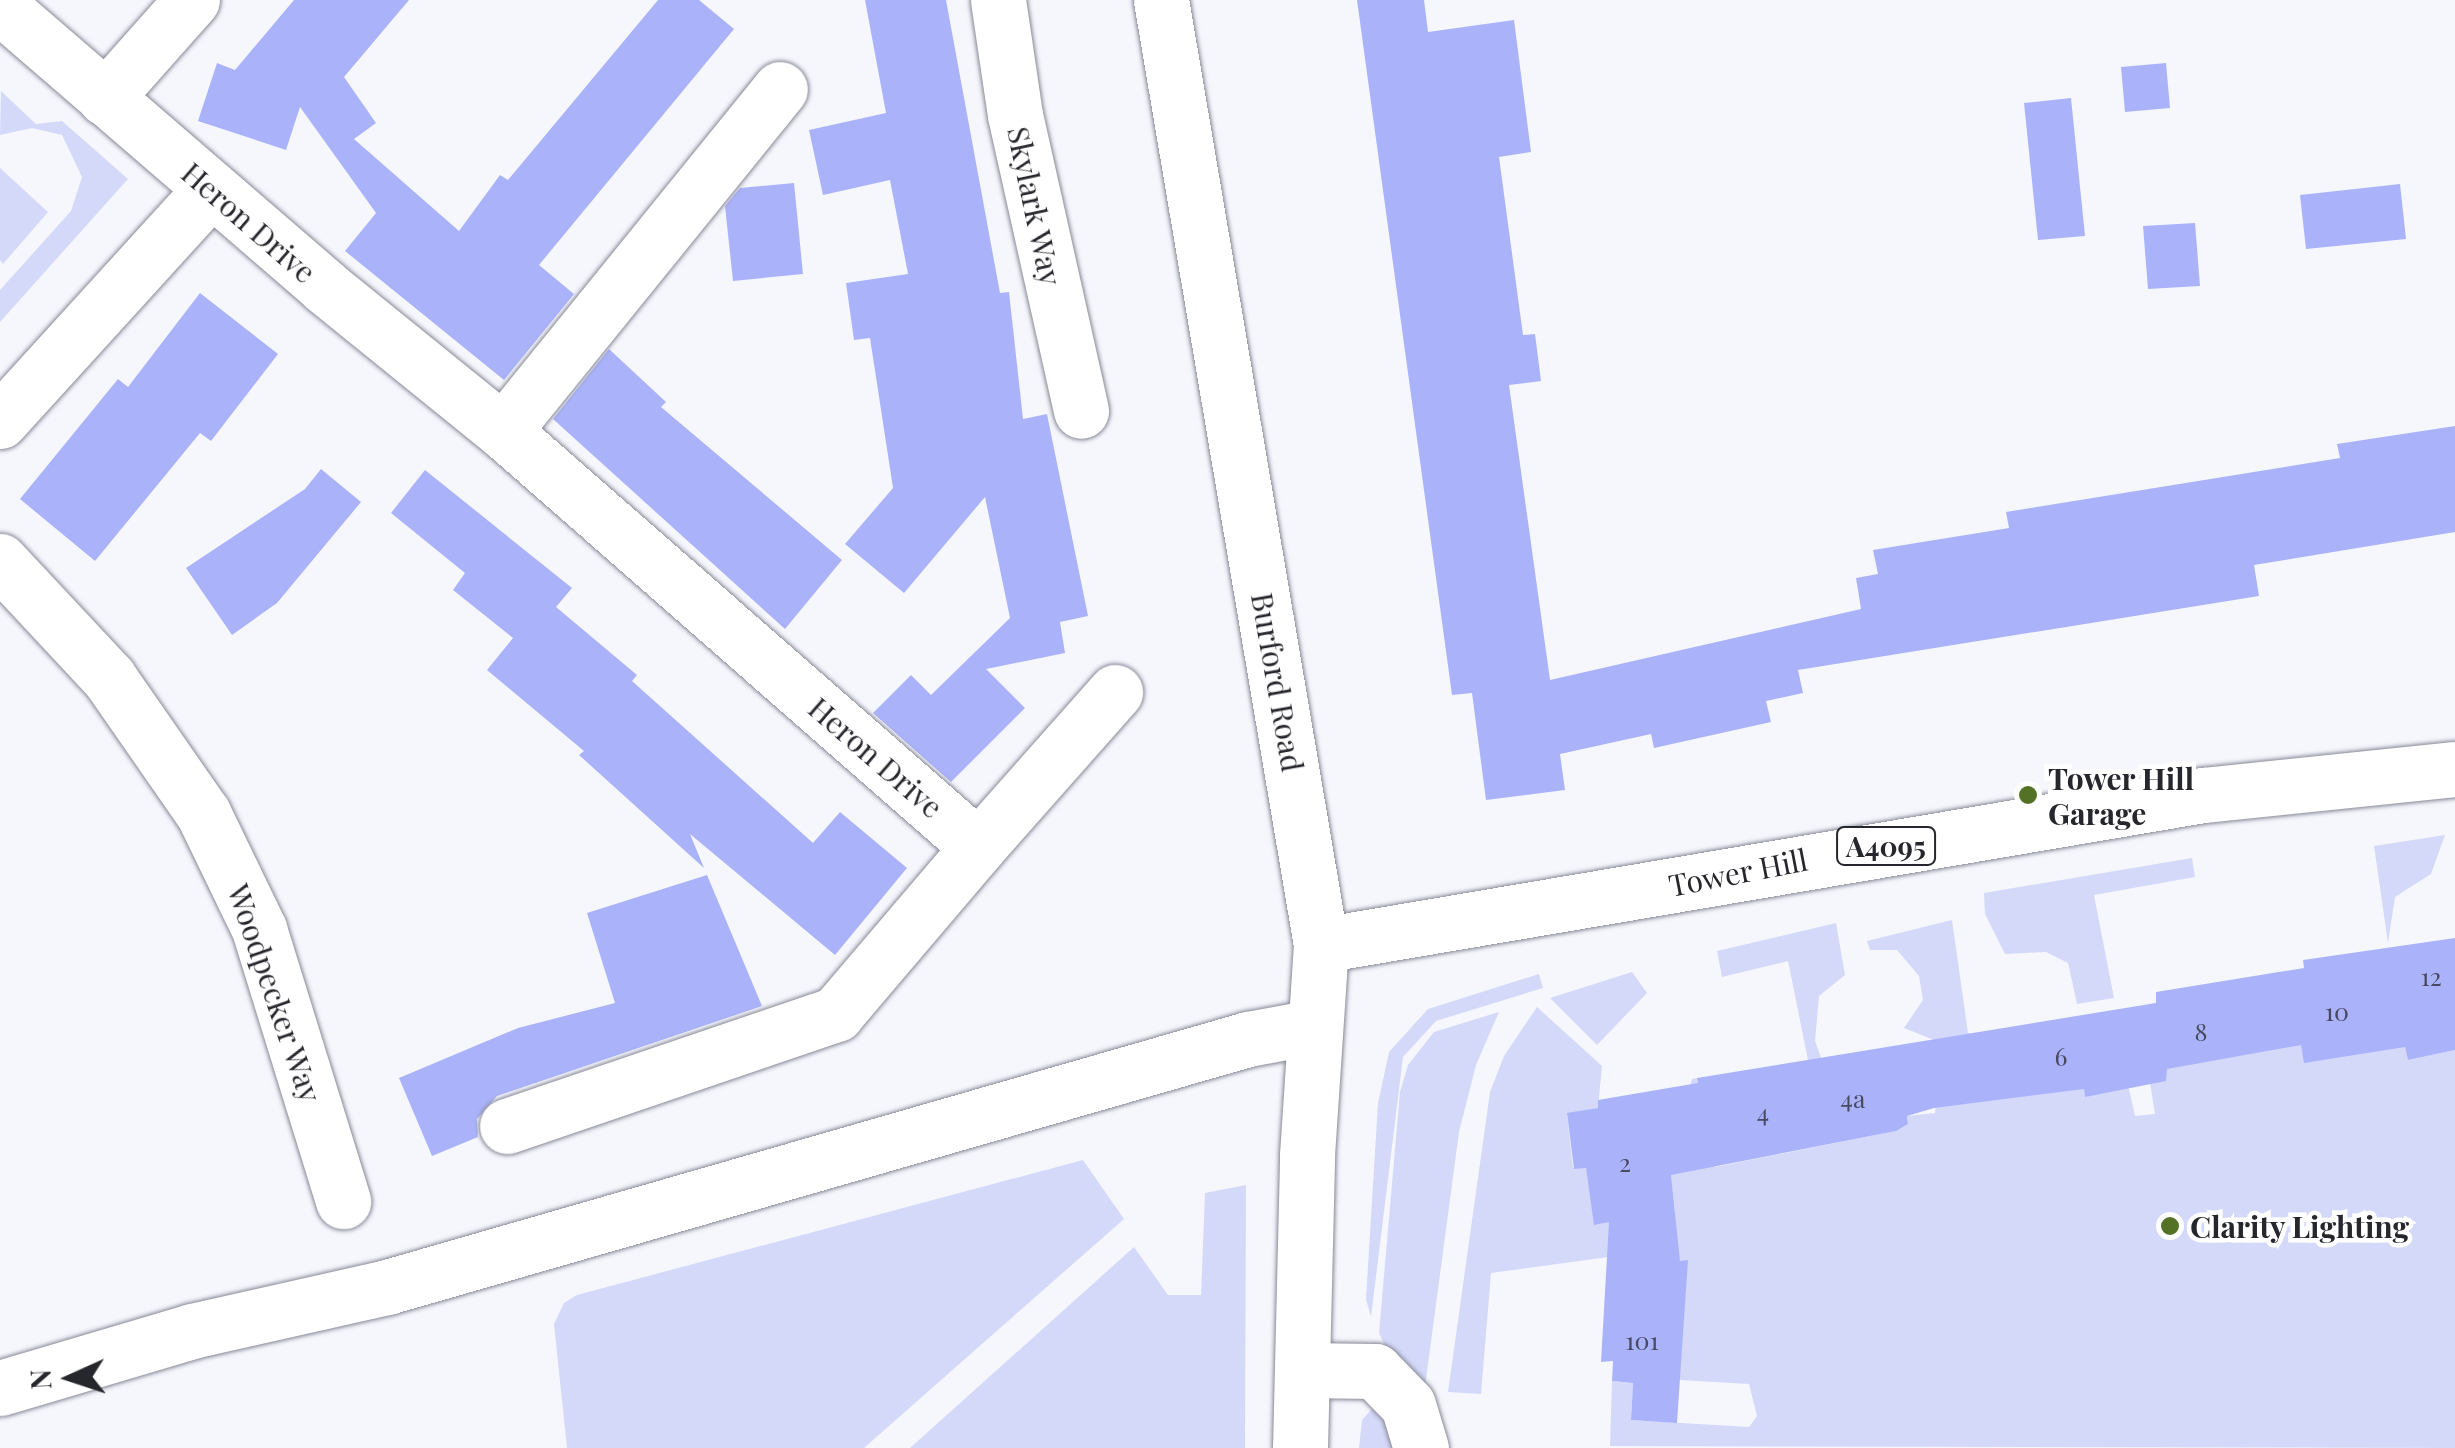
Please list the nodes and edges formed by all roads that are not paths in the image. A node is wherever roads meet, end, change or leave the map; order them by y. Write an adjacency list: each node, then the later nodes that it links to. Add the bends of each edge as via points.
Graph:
1 (192, 0): 6 (street)
2 (998, 0): 8 (street, Skylark Way, via 1015,115)
3 (1161, 0): 15 (street, Burford Road)
4 (0, 6): 6 (street, Heron Drive)
5 (780, 89): 10 (street)
6 (105, 98): 7 (street, Heron Drive)
7 (210, 189): 9 (street); 10 (street, Heron Drive)
8 (1080, 412)
9 (0, 421)
10 (503, 430): 14 (street, Heron Drive)
11 (0, 561): 18 (street, Woodpecker Way, via 109,678 203,813 265,944)
12 (1115, 692): 14 (street)
13 (2455, 769): 15 (street, Tower Hill / A4095, via 2203,795)
14 (978, 848): 17 (street, via 836,1014)
15 (1321, 946): 16 (street, Burford Road)
16 (1313, 1026): 19 (street, Burford Road); 20 (street)
17 (507, 1126)
18 (343, 1201)
19 (1303, 1370): 21 (street, Burford Road); 22 (street, via 1375,1371 1408,1405)
20 (0, 1388)
21 (1300, 1448)
22 (1420, 1448)

